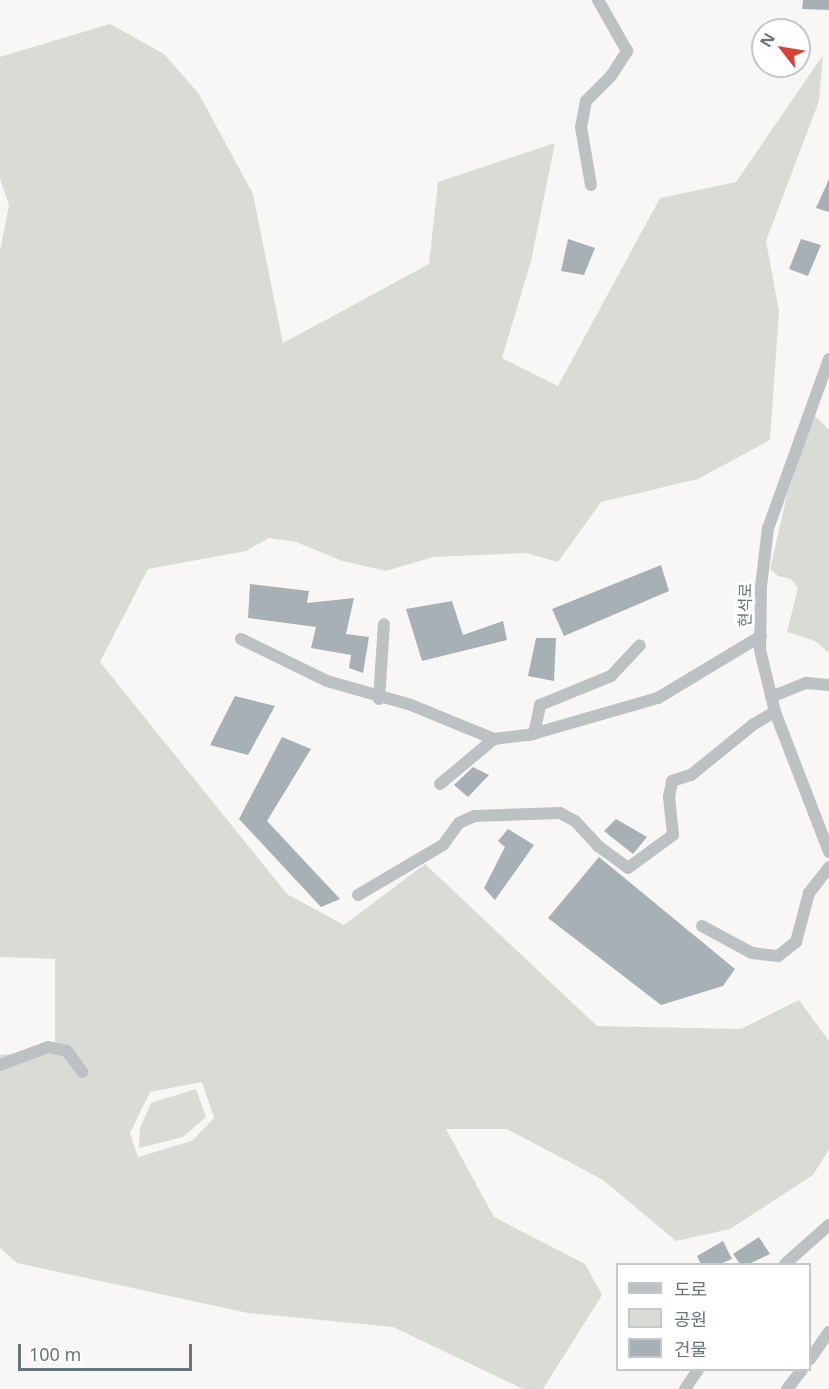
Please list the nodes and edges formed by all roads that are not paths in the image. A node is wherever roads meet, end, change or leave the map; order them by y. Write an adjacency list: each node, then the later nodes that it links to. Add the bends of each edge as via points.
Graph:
1 (597, 0): 2 (street, via 627,51 611,76 585,101 581,127)
2 (591, 185)
3 (829, 359): 5 (street, 현석로, via 768,528)
4 (384, 624): 10 (street)
5 (760, 636): 9 (street, 현석로); 12 (street, via 658,698)
6 (241, 639): 10 (street, via 327,681)
7 (640, 645): 12 (street, via 611,676 540,705)
8 (829, 685): 9 (street, via 806,683)
9 (771, 697): 11 (street, 현석로)
10 (379, 699): 13 (street, via 411,705)
11 (775, 712): 15 (street, 현석로); 17 (street, via 691,775 672,781 669,797 673,835 628,868 598,846 574,820 560,813 475,816 459,823 443,845)
12 (534, 734): 13 (street)
13 (494, 739): 14 (street)
14 (440, 784)
15 (829, 852)
16 (829, 867): 18 (street, via 809,893 796,942 778,956 752,953)
17 (358, 895)
18 (702, 926)
19 (0, 1065): 20 (street, via 48,1047 67,1051)
20 (82, 1072)
21 (829, 1225): 22 (street)
22 (786, 1263)
23 (829, 1332): 24 (street)
24 (811, 1358)
25 (697, 1371): 27 (street)
26 (801, 1371): 28 (street)
27 (685, 1389)
28 (787, 1389)

